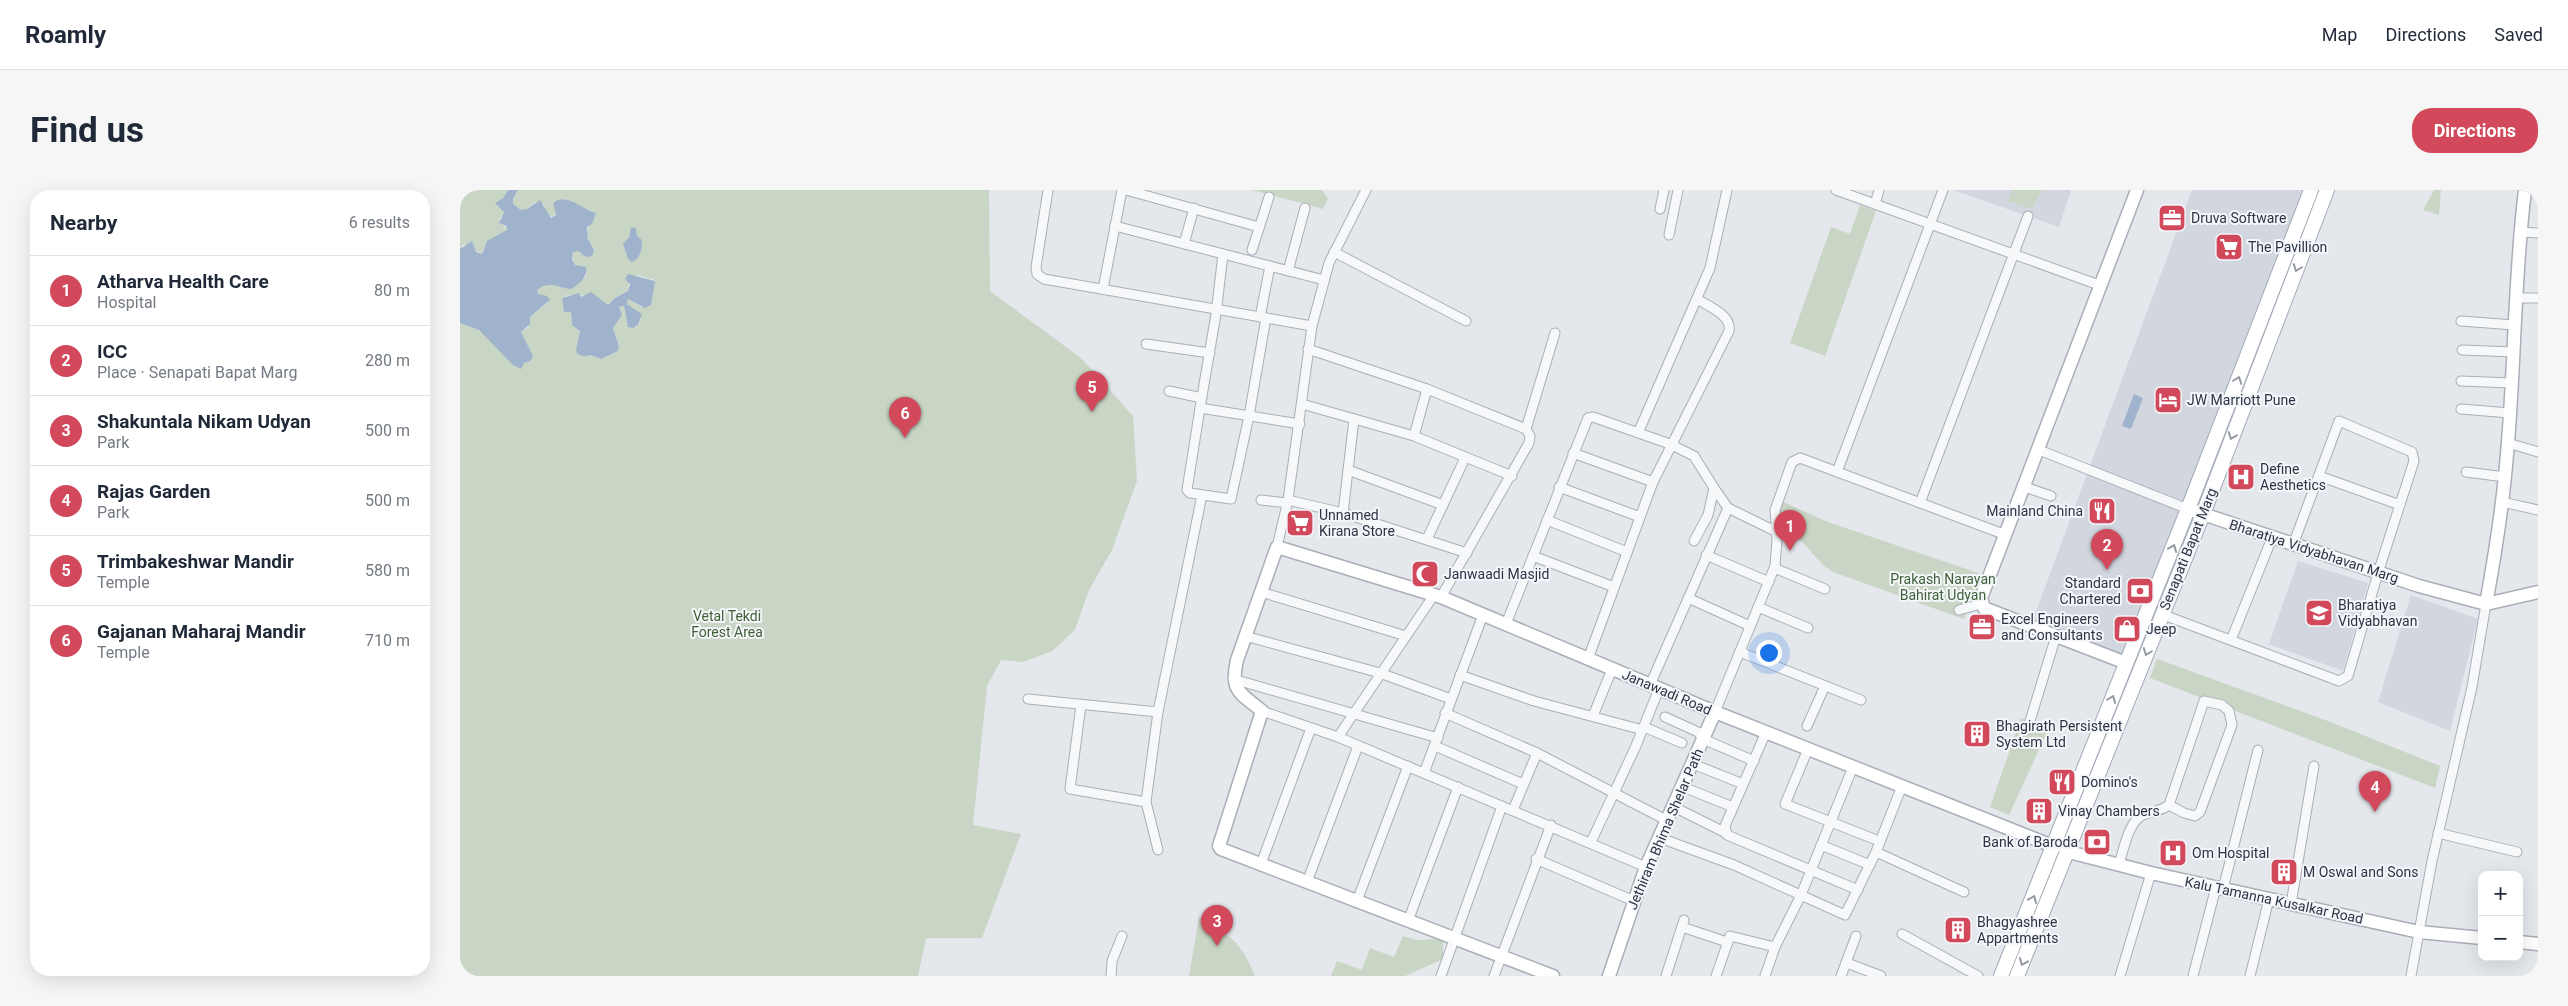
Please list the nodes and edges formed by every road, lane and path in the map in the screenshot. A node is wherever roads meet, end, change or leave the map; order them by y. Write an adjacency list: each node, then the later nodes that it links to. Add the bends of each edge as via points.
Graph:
1 (1048, 190): 35 (street, via 1037,274)
2 (1124, 190): 16 (street); 21 (street)
3 (1366, 190): 28 (street)
4 (1664, 190): 18 (street)
5 (1678, 190): 25 (street)
6 (1727, 190): 38 (street, via 1710,268)
7 (1836, 190): 15 (street)
8 (1879, 190): 15 (street)
9 (1943, 190): 20 (street)
10 (2137, 190): 34 (street)
11 (2311, 190): 91 (main road, Senapati Bapat Marg, one-way to 11)
12 (2327, 190): 94 (main road, Senapati Bapat Marg, one-way to 94)
13 (2525, 190): 23 (street)
14 (1269, 197): 22 (street)
15 (1875, 204): 20 (street)
16 (1194, 208): 22 (street); 26 (street)
17 (1305, 208): 32 (street)
18 (1660, 209)
19 (2028, 216): 30 (street)
20 (1931, 224): 30 (street); 73 (street)
21 (1115, 226): 26 (street); 35 (street)
22 (1259, 227): 27 (street)
23 (2519, 232): 24 (street); 36 (street)
24 (2538, 233)
25 (1669, 236)
26 (1184, 244): 29 (street)
27 (1252, 250)
28 (1334, 252): 33 (street); 41 (street)
29 (1223, 254): 31 (street); 39 (street)
30 (2014, 255): 34 (street); 87 (street)
31 (1270, 266): 32 (street); 40 (street)
32 (1288, 271): 33 (street)
33 (1324, 280): 44 (street)
34 (2099, 285): 68 (street)
35 (1103, 289): 39 (street)
36 (2516, 298): 37 (street); 43 (street)
37 (2538, 298)
38 (1697, 299): 64 (street); 67 (street, via 1725,317 1730,327)
39 (1217, 308): 40 (street); 50 (street)
40 (1263, 317): 44 (street); 60 (street)
41 (1466, 321)
42 (2461, 321): 43 (street)
43 (2514, 324): 49 (street)
44 (1312, 326): 47 (street)
45 (1556, 333): 63 (street)
46 (1146, 344): 50 (street)
47 (1308, 349): 53 (street); 56 (street)
48 (2462, 350): 49 (street)
49 (2513, 352): 52 (street)
50 (1210, 353): 55 (street)
51 (2461, 380): 52 (street)
52 (2511, 383): 59 (street)
53 (1427, 389): 63 (street); 65 (street)
54 (1170, 391): 55 (street)
55 (1202, 398): 57 (street)
56 (1302, 404): 61 (street); 62 (street)
57 (1200, 408): 60 (street); 82 (street, via 1187,490)
58 (2461, 409): 59 (street)
59 (2510, 413): 66 (street)
60 (1249, 416): 62 (street); 82 (street, via 1231,499)
61 (1354, 419): 65 (street); 72 (street)
62 (1300, 424): 85 (street)
63 (1526, 429): 75 (street, via 1529,443)
64 (1638, 433): 67 (street); 70 (street, via 1588,418)
65 (1414, 436): 71 (street)
66 (2508, 443): 69 (street); 77 (street)
67 (1670, 444): 78 (street); 81 (street, via 1694,456)
68 (2040, 450): 80 (street); 91 (street, Bharatiya Vidyabhavan Marg)
69 (2538, 452)
70 (1573, 453): 78 (street); 79 (street)
71 (1465, 458): 75 (street); 88 (street)
72 (1348, 470): 88 (street); 93 (street)
73 (1837, 472): 87 (street); 97 (street, via 1800,458 1792,462 1775,510)
74 (2466, 472): 77 (street)
75 (1512, 476): 105 (street)
76 (2319, 476): 89 (street); 89 (street, via 2339,421 2412,452 2414,461); 102 (street)
77 (2504, 477): 86 (street)
78 (1653, 482): 95 (street)
79 (1560, 487): 95 (street); 96 (street)
80 (2025, 487): 83 (street); 98 (street)
81 (1714, 488): 90 (street); 101 (street, via 1708,515)
82 (1202, 495): 144 (street)
83 (2052, 496)
84 (1261, 500): 85 (street)
85 (1288, 501): 93 (street); 103 (street)
86 (2502, 502): 92 (street); 118 (street)
87 (1920, 503): 98 (street)
88 (1443, 505): 99 (street)
89 (2400, 505): 109 (street)
90 (1728, 508): 97 (street); 106 (street)
91 (2188, 509): 94 (street, Bharatiya Vidyabhavan Marg); 132 (main road, Senapati Bapat Marg, one-way to 91)
92 (2538, 510)
93 (1343, 513): 99 (street)
94 (2203, 514): 100 (street, Bharatiya Vidyabhavan Marg); 193 (main road, Senapati Bapat Marg, one-way to 193)
95 (1640, 517): 104 (street)
96 (1547, 520): 104 (street); 107 (street)
97 (1777, 532): 108 (street)
98 (2006, 535): 117 (street)
99 (1427, 538): 105 (street)
100 (2272, 538): 102 (street, Bharatiya Vidyabhavan Marg); 129 (street)
101 (1694, 540)
102 (2293, 545): 109 (street, Bharatiya Vidyabhavan Marg)
103 (1277, 547): 113 (street); 115 (street, Janawadi Road)
104 (1627, 552): 111 (street)
105 (1467, 553): 115 (street)
106 (1706, 555): 110 (street); 116 (street)
107 (1533, 556): 111 (street); 123 (street)
108 (1774, 568): 110 (street); 112 (street)
109 (2378, 572): 118 (street, Bharatiya Vidyabhavan Marg); 129 (street, via 2348,676 2344,680 2339,681)
110 (1769, 582): 119 (street)
111 (1614, 587): 131 (street)
112 (1825, 589)
113 (1261, 592): 126 (street); 127 (street)
114 (2538, 592): 118 (street, Bharatiya Vidyabhavan Marg)
115 (1438, 596): 121 (street, Janawadi Road); 127 (street)
116 (1688, 598): 124 (street); 138 (street)
117 (1981, 604): 120 (street); 128 (street, via 1984,608)
118 (2486, 604): 185 (street, via 2472,687)
119 (1758, 607): 124 (street); 125 (street)
120 (1960, 610)
121 (1483, 614): 123 (street, Janawadi Road); 135 (street)
122 (2169, 617): 129 (street)
123 (1506, 624): 131 (street, Janawadi Road)
124 (1750, 626): 130 (street)
125 (1808, 628)
126 (1245, 636): 134 (street); 136 (street)
127 (1406, 636): 134 (street)
128 (2056, 636): 132 (street); 150 (street)
129 (2231, 640)
130 (1740, 652): 137 (street); 145 (street)
131 (1588, 659): 133 (street, Janawadi Road)
132 (2126, 664): 190 (main road, Senapati Bapat Marg, one-way to 132)
133 (1612, 669): 138 (street, Janawadi Road); 148 (street)
134 (1380, 673): 140 (street); 147 (street)
135 (1460, 675): 140 (street); 148 (street, via 1534,701)
136 (1232, 679): 143 (street, via 1238,691); 147 (street)
137 (1824, 686): 141 (street); 151 (street)
138 (1655, 687): 145 (street, Janawadi Road); 153 (street)
139 (1028, 699): 142 (street)
140 (1451, 699): 146 (street)
141 (1861, 700)
142 (1081, 704): 144 (street); 175 (street, via 1070,789)
143 (1262, 711): 152 (street); 196 (street, via 1219,846)
144 (1158, 712): 175 (street)
145 (1715, 712): 154 (street, Janawadi Road); 156 (street, Jethiram Bhima Shelar Path)
146 (1446, 713): 157 (street); 162 (street)
147 (1354, 714): 155 (street); 157 (street)
148 (1593, 716): 153 (street)
149 (1665, 717): 156 (street)
150 (2030, 720)
151 (1807, 726)
152 (1311, 728): 155 (street); 196 (street)
153 (1643, 728): 158 (street); 174 (street)
154 (1766, 732): 160 (street, Janawadi Road); 163 (street)
155 (1338, 737): 159 (street)
156 (1704, 738): 163 (street); 164 (street, Jethiram Bhima Shelar Path)
157 (1436, 742): 168 (street); 169 (street)
158 (1682, 744)
159 (1358, 746): 165 (street); 202 (street)
160 (1808, 749): 167 (street, Janawadi Road); 182 (street, via 1785,804)
161 (2258, 750): 203 (street)
162 (1537, 752): 169 (street); 174 (street)
163 (1754, 761): 170 (street)
164 (1693, 764): 170 (street); 173 (street, Jethiram Bhima Shelar Path)
165 (1408, 766): 168 (street); 208 (street)
166 (2314, 766): 210 (street)
167 (1853, 767): 171 (street, Janawadi Road); 182 (street)
168 (1424, 773): 172 (street)
169 (1523, 784): 180 (street)
170 (1743, 784): 179 (street)
171 (1902, 786): 190 (street, Janawadi Road); 192 (street)
172 (1458, 787): 177 (street); 211 (street)
173 (1683, 787): 178 (street, Jethiram Bhima Shelar Path); 179 (street)
174 (1615, 793): 181 (street); 188 (street)
175 (1146, 802): 191 (street)
176 (2169, 804): 176 (street, via 2195,816 2200,812 2232,724 2230,711 2222,705 2204,701); 197 (street, via 2163,810 2143,815 2134,822)
177 (1502, 806): 180 (street); 217 (street)
178 (1674, 807): 181 (street, Jethiram Bhima Shelar Path); 184 (street)
179 (1733, 807): 184 (street, via 1725,826)
180 (1512, 810): 183 (street)
181 (1668, 820): 186 (street, Jethiram Bhima Shelar Path)
182 (1831, 822): 187 (street); 189 (street)
183 (1550, 825): 188 (street); 195 (street)
184 (1726, 833): 200 (street)
185 (2438, 833): 194 (street); 212 (street)
186 (1660, 838): 199 (street, Jethiram Bhima Shelar Path); 206 (street, via 1734,865)
187 (1874, 839)
188 (1591, 842): 199 (street)
189 (1821, 845): 198 (street); 200 (street)
190 (2054, 847): 193 (main road); 235 (main road, Senapati Bapat Marg, one-way to 190)
191 (1158, 850)
192 (1876, 852): 198 (street); 205 (street)
193 (2069, 852): 197 (street, Kalu Tamanna Kusalkar Road); 236 (main road, Senapati Bapat Marg, one-way to 236)
194 (2517, 852)
195 (1536, 859): 209 (street); 222 (street)
196 (1261, 864): 202 (street)
197 (2119, 864): 201 (street, Kalu Tamanna Kusalkar Road)
198 (1870, 865): 204 (street)
199 (1646, 867): 209 (street, Jethiram Bhima Shelar Path)
200 (1811, 870): 204 (street); 206 (street)
201 (2151, 873): 203 (street, Kalu Tamanna Kusalkar Road); 237 (street)
202 (1307, 882): 208 (street)
203 (2219, 888): 207 (street, Kalu Tamanna Kusalkar Road); 238 (street)
204 (1858, 890): 206 (street, via 1845,915)
205 (1964, 892)
206 (1801, 895): 221 (street)
207 (2269, 899): 210 (street, Kalu Tamanna Kusalkar Road); 239 (street)
208 (1357, 901): 211 (street)
209 (1634, 901): 228 (street, Jethiram Bhima Shelar Path)
210 (2292, 904): 212 (street, Kalu Tamanna Kusalkar Road)
211 (1408, 921): 217 (street)
212 (2419, 932): 216 (street, Kalu Tamanna Kusalkar Road); 240 (street)
213 (1902, 934): 234 (street)
214 (1122, 936): 225 (street, via 1112,961)
215 (1856, 936): 223 (street)
216 (2478, 938)
217 (1455, 939): 222 (street); 226 (street)
218 (1727, 942): 221 (street, via 1733,936); 229 (street, via 1683,924); 230 (street)
219 (2523, 942): 220 (street)
220 (2538, 944)
221 (1775, 947): 231 (street)
222 (1501, 956): 224 (street); 227 (street)
223 (1847, 963): 232 (street); 233 (street)
224 (1546, 975)
225 (1111, 976)
226 (1441, 976)
227 (1494, 976)
228 (1609, 976)
229 (1666, 976)
230 (1716, 976)
231 (1765, 976)
232 (1841, 976)
233 (1881, 976)
234 (1978, 976)
235 (2001, 976)
236 (2017, 976)
237 (2120, 976)
238 (2192, 976)
239 (2250, 976)
240 (2411, 976)

